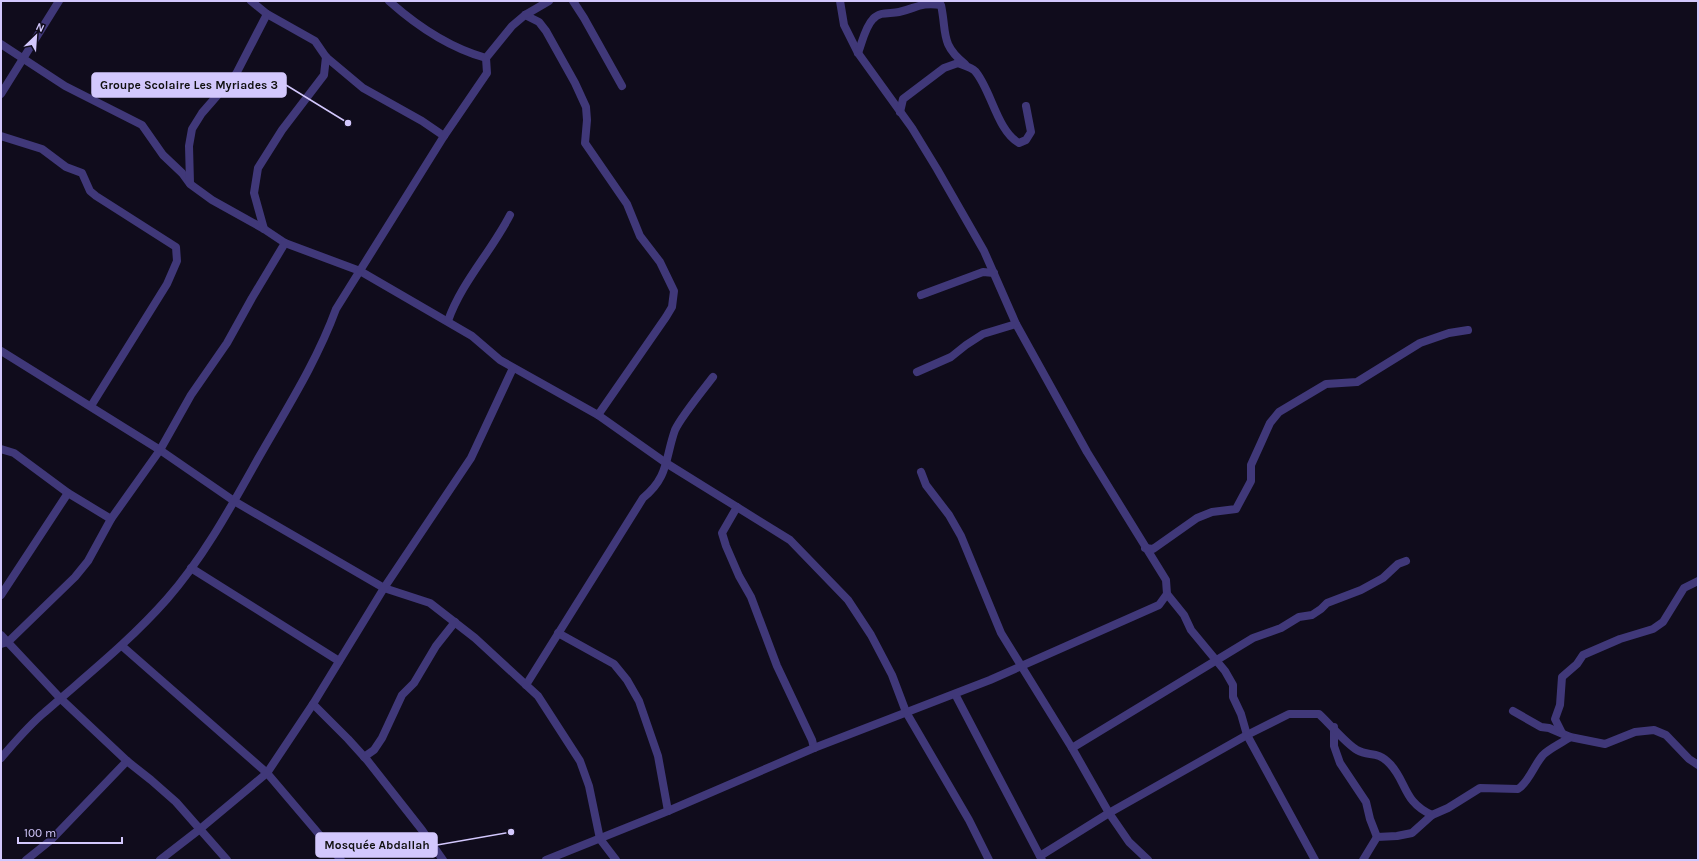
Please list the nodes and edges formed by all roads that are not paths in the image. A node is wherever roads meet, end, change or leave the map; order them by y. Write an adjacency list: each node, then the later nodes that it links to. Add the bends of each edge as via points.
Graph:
1 (59, 1): 12 (street)
2 (251, 1): 7 (street)
3 (389, 1): 13 (street, via 436,36 469,53)
4 (549, 1): 8 (street)
5 (573, 1): 15 (street)
6 (840, 1): 10 (street, via 844,25)
7 (267, 14): 11 (street, via 315,41); 21 (street, via 236,74 202,113 192,129 189,146)
8 (525, 15): 13 (street, via 512,26); 36 (street, via 539,22 546,31 575,82 586,107 585,143 627,204 640,236 660,262 674,291 672,307)
9 (1, 44): 12 (street)
10 (858, 53): 14 (street, via 873,19 883,13 899,12 928,3 941,6 946,44 955,56); 18 (street)
11 (326, 57): 20 (street, via 363,88); 23 (street, via 324,75 282,130 258,168 254,193)
12 (24, 58): 16 (street); 21 (street, via 65,86 142,125 163,155)
13 (486, 58): 20 (street, via 487,73)
14 (974, 70): 17 (street, via 1005,129 1012,139 1019,143 1026,140 1031,132); 18 (street, via 958,63 944,68 904,99)
15 (622, 86)
16 (1, 94)
17 (1026, 106)
18 (900, 112): 26 (street, via 937,169)
19 (1, 136): 35 (street, via 42,149 66,167 82,173 90,191 96,196 176,247 177,261 167,284)
20 (444, 136): 25 (street)
21 (190, 184): 23 (street, via 212,200)
22 (510, 216): 28 (street, via 492,249 454,304)
23 (264, 229): 24 (street)
24 (285, 244): 25 (street); 38 (street, via 227,343 191,395)
25 (360, 271): 28 (street); 42 (street, via 336,309 328,331 301,384)
26 (994, 273): 27 (street, via 983,272); 29 (street)
27 (921, 295)
28 (448, 321): 32 (street)
29 (1016, 324): 33 (street, via 983,334 951,357); 45 (street, via 1087,452)
30 (1468, 330): 45 (street, via 1449,333 1420,343 1357,382 1326,384 1279,412 1270,423 1251,465 1251,481 1236,509 1212,512 1197,518 1153,549)
31 (1, 351): 35 (street)
32 (513, 368): 36 (street); 49 (street, via 471,458)
33 (917, 372)
34 (713, 377): 39 (street, via 676,429)
35 (91, 406): 38 (street)
36 (598, 415): 39 (street)
37 (1, 449): 41 (street, via 14,453)
38 (160, 450): 42 (street); 44 (street)
39 (666, 463): 43 (street); 53 (street, via 660,480 643,498)
40 (921, 472): 59 (street, via 926,485 961,536 1001,633)
41 (68, 493): 44 (street); 51 (street)
42 (234, 501): 47 (street); 49 (street)
43 (737, 506): 65 (street, via 790,540 848,600 871,635 892,675); 70 (street, via 722,533 726,546 751,597 777,666)
44 (111, 519): 55 (street, via 88,561 75,577)
45 (1145, 548): 50 (street, via 1166,580)
46 (1406, 561): 58 (street, via 1361,590 1327,603 1312,615 1299,617 1281,628 1253,638)
47 (191, 568): 56 (street, via 168,598); 57 (street)
48 (1698, 581): 67 (street, via 1684,588 1663,622 1653,629 1620,639 1583,655 1577,664 1567,671 1562,677 1560,705 1555,719)
49 (384, 588): 52 (street, via 430,603); 57 (street)
50 (1167, 594): 58 (street); 59 (street, via 1158,605)
51 (1, 595)
52 (455, 622): 60 (street); 72 (street, via 436,646 414,683 402,695 374,750)
53 (558, 633): 60 (street); 77 (street, via 614,664 627,680 639,701 658,756)
54 (1, 635): 55 (street)
55 (5, 643): 62 (street)
56 (122, 646): 62 (street); 76 (street)
57 (339, 661): 63 (street)
58 (1215, 661): 68 (street, via 1233,685 1234,697); 71 (street)
59 (1021, 666): 61 (street); 71 (street)
60 (526, 685): 82 (street, via 538,696 580,761 589,786)
61 (955, 694): 65 (street); 83 (street)
62 (61, 699): 73 (street, via 44,712); 74 (street)
63 (313, 704): 72 (street); 76 (street)
64 (1514, 711): 67 (street, via 1541,727)
65 (906, 712): 70 (street); 91 (street, via 969,820)
66 (1334, 727): 68 (street, via 1319,714 1290,714); 79 (street, via 1357,750 1379,755 1391,764 1410,799); 81 (street, via 1334,746 1340,763 1366,802)
67 (1562, 733): 69 (street)
68 (1247, 735): 78 (street); 93 (street)
69 (1570, 737): 75 (street, via 1604,744 1635,732 1654,730 1666,735); 79 (street, via 1544,754 1518,789 1480,788)
70 (814, 748): 77 (street)
71 (1072, 748): 78 (street)
72 (364, 757): 88 (street, via 422,830)
73 (1, 758)
74 (127, 761): 80 (street, via 176,802); 84 (street, via 51,840)
75 (1698, 765)
76 (267, 773): 80 (street); 87 (street)
77 (668, 811): 82 (street)
78 (1109, 814): 83 (street); 92 (street, via 1129,842)
79 (1432, 815): 81 (street, via 1412,833)
80 (200, 829): 85 (street); 86 (street)
81 (1377, 837): 94 (street)
82 (600, 838): 89 (street); 90 (street)
83 (1041, 858)
84 (26, 860)
85 (160, 860)
86 (227, 860)
87 (341, 860)
88 (442, 860)
89 (546, 860)
90 (616, 860)
91 (989, 860)
92 (1148, 860)
93 (1315, 860)
94 (1363, 860)

